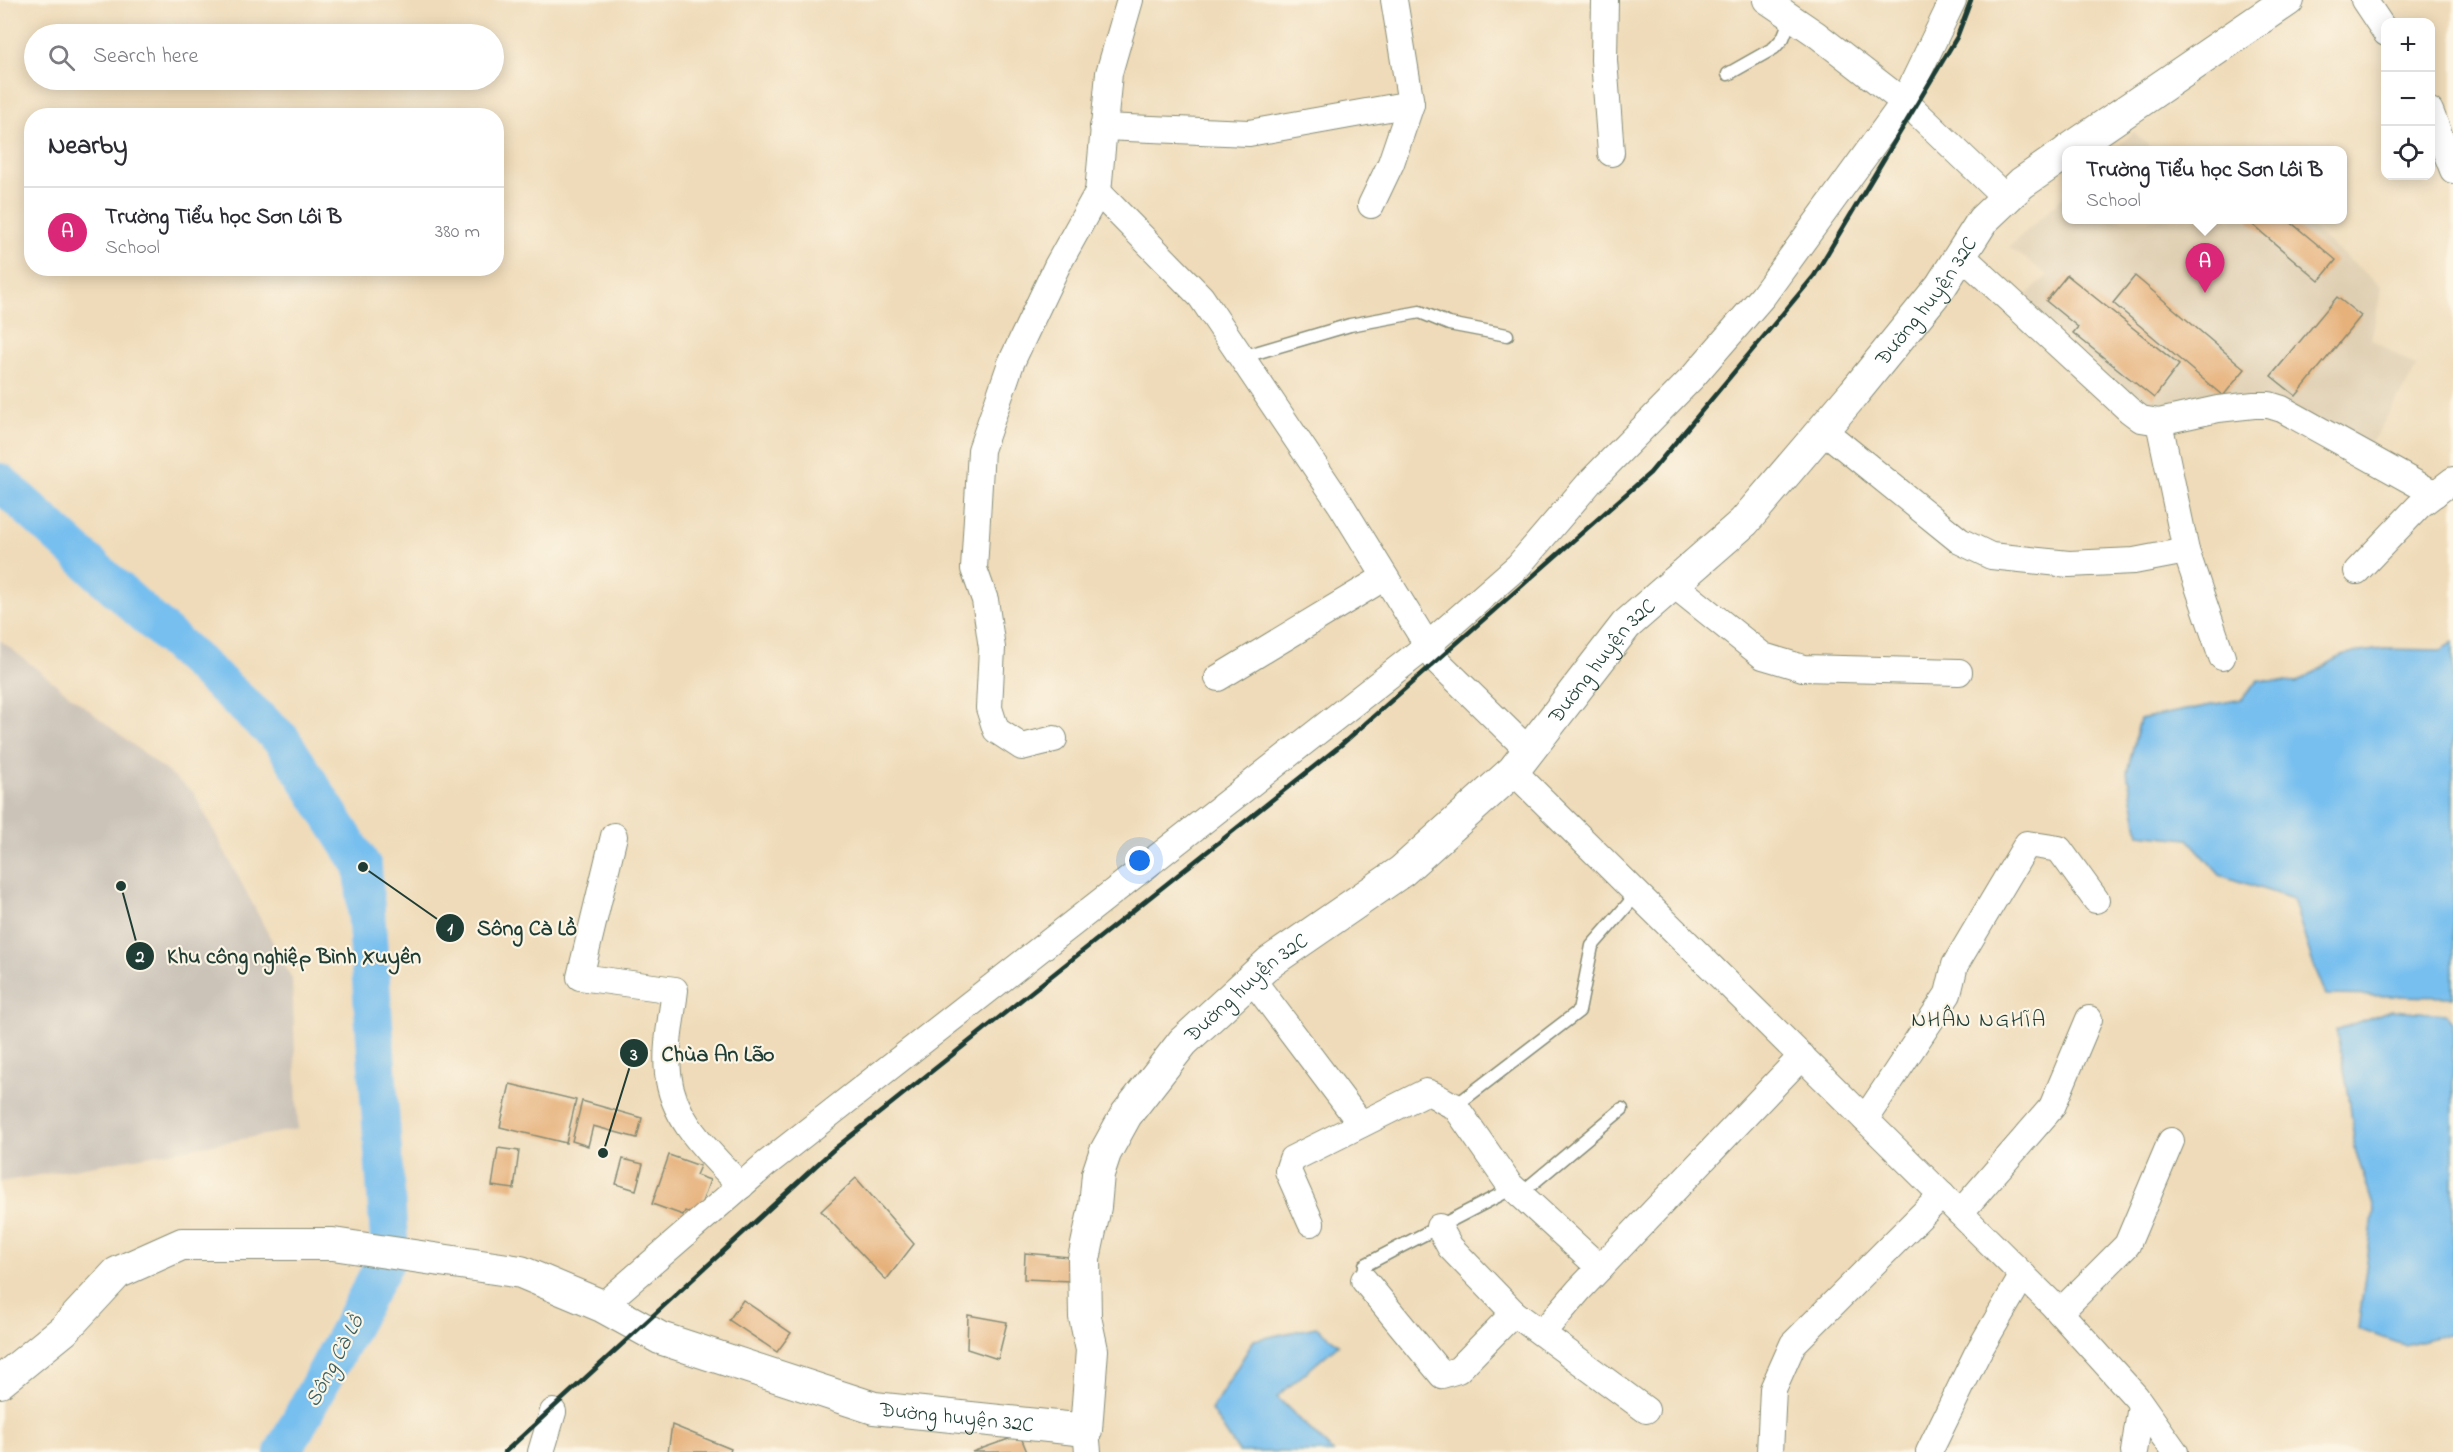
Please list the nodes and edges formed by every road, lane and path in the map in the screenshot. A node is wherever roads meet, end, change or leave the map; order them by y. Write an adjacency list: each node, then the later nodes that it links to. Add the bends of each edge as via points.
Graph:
1 (1130, 0): 14 (street, via 1109,73)
2 (1394, 0): 12 (street)
3 (1605, 0): 16 (street, via 1604,60)
4 (1766, 0): 8 (street)
5 (1953, 0): 11 (street)
6 (2288, 0): 15 (street, Đường huyện 32C)
7 (2364, 0): 9 (street)
8 (1791, 18): 10 (lane, via 1774,48); 11 (street)
9 (2381, 27)
10 (1728, 74)
11 (1904, 102): 20 (street); 32 (street, via 1763,296 1590,482 1518,566)
12 (1411, 104): 14 (street, via 1249,133); 21 (street)
13 (2435, 124): 18 (street)
14 (1104, 127): 19 (street)
15 (2075, 146)
16 (1611, 153)
17 (2062, 155): 20 (street, Đường huyện 32C)
18 (2453, 170)
19 (1098, 192): 24 (street, via 1201,297); 36 (street, via 1011,363 981,450 974,569 985,600 992,648 989,708 996,730 1022,747)
20 (2006, 198): 22 (street, Đường huyện 32C, via 1983,220)
21 (1371, 205)
22 (1961, 255): 25 (street, via 2129,410 2141,419); 26 (street, Đường huyện 32C, via 1941,286)
23 (1507, 335): 24 (lane, via 1449,324 1420,312 1350,325)
24 (1242, 357): 30 (street)
25 (2159, 422): 27 (street, via 2218,409 2269,405); 28 (street)
26 (1823, 430): 28 (street, via 1960,541 1991,556 2069,564 2134,561); 31 (street, Đường huyện 32C, via 1744,522)
27 (2444, 487): 29 (street, via 2419,506)
28 (2186, 551): 33 (street)
29 (2357, 571)
30 (1385, 577): 32 (street); 35 (street)
31 (1673, 584): 34 (street, via 1763,656 1803,668); 37 (street, Đường huyện 32C, via 1626,625)
32 (1428, 645): 37 (street); 49 (street)
33 (2222, 657)
34 (1959, 672)
35 (1218, 678)
36 (1054, 739)
37 (1521, 761): 39 (street); 41 (street, Đường huyện 32C, via 1402,871)
38 (614, 836): 49 (street, via 580,977 675,990 668,1072 672,1096 688,1127)
39 (1637, 894): 43 (street); 44 (lane, via 1592,946 1579,1011)
40 (2096, 900): 46 (street, via 2059,849 2028,843 1955,965 1948,994)
41 (1251, 978): 47 (street); 65 (street, Đường huyện 32C, via 1183,1042 1126,1114 1105,1153 1084,1259 1085,1317 1092,1350)
42 (2089, 1019): 51 (street, via 2052,1107)
43 (1802, 1056): 46 (street); 54 (street)
44 (1455, 1106): 47 (street, via 1426,1092); 50 (street)
45 (1622, 1109): 50 (lane)
46 (1865, 1119): 51 (street)
47 (1360, 1124): 52 (street, via 1292,1159 1288,1171)
48 (2171, 1141): 58 (street, via 2127,1245)
49 (741, 1186): 57 (street)
50 (1517, 1191): 53 (lane); 54 (street)
51 (1951, 1204): 55 (street); 67 (street, via 1792,1344 1773,1389)
52 (1311, 1223)
53 (1439, 1227): 56 (lane, via 1365,1265); 59 (street, via 1450,1247)
54 (1600, 1268): 60 (street)
55 (2023, 1275): 58 (street); 68 (street, via 1977,1354)
56 (1364, 1280): 59 (street, via 1442,1376 1458,1370)
57 (602, 1306): 61 (street, Đường huyện 32C, via 520,1272 435,1259 333,1244 182,1244 117,1273 64,1330); 65 (street, Đường huyện 32C, via 660,1338 874,1408)
58 (2060, 1312): 62 (street)
59 (1514, 1313): 60 (street)
60 (1542, 1333): 63 (street)
61 (0, 1382)
62 (2141, 1405): 69 (street); 70 (street)
63 (1646, 1410)
64 (552, 1413): 66 (street)
65 (1087, 1441)
66 (541, 1452)
67 (1770, 1452)
68 (1929, 1452)
69 (2134, 1452)
70 (2175, 1452)

